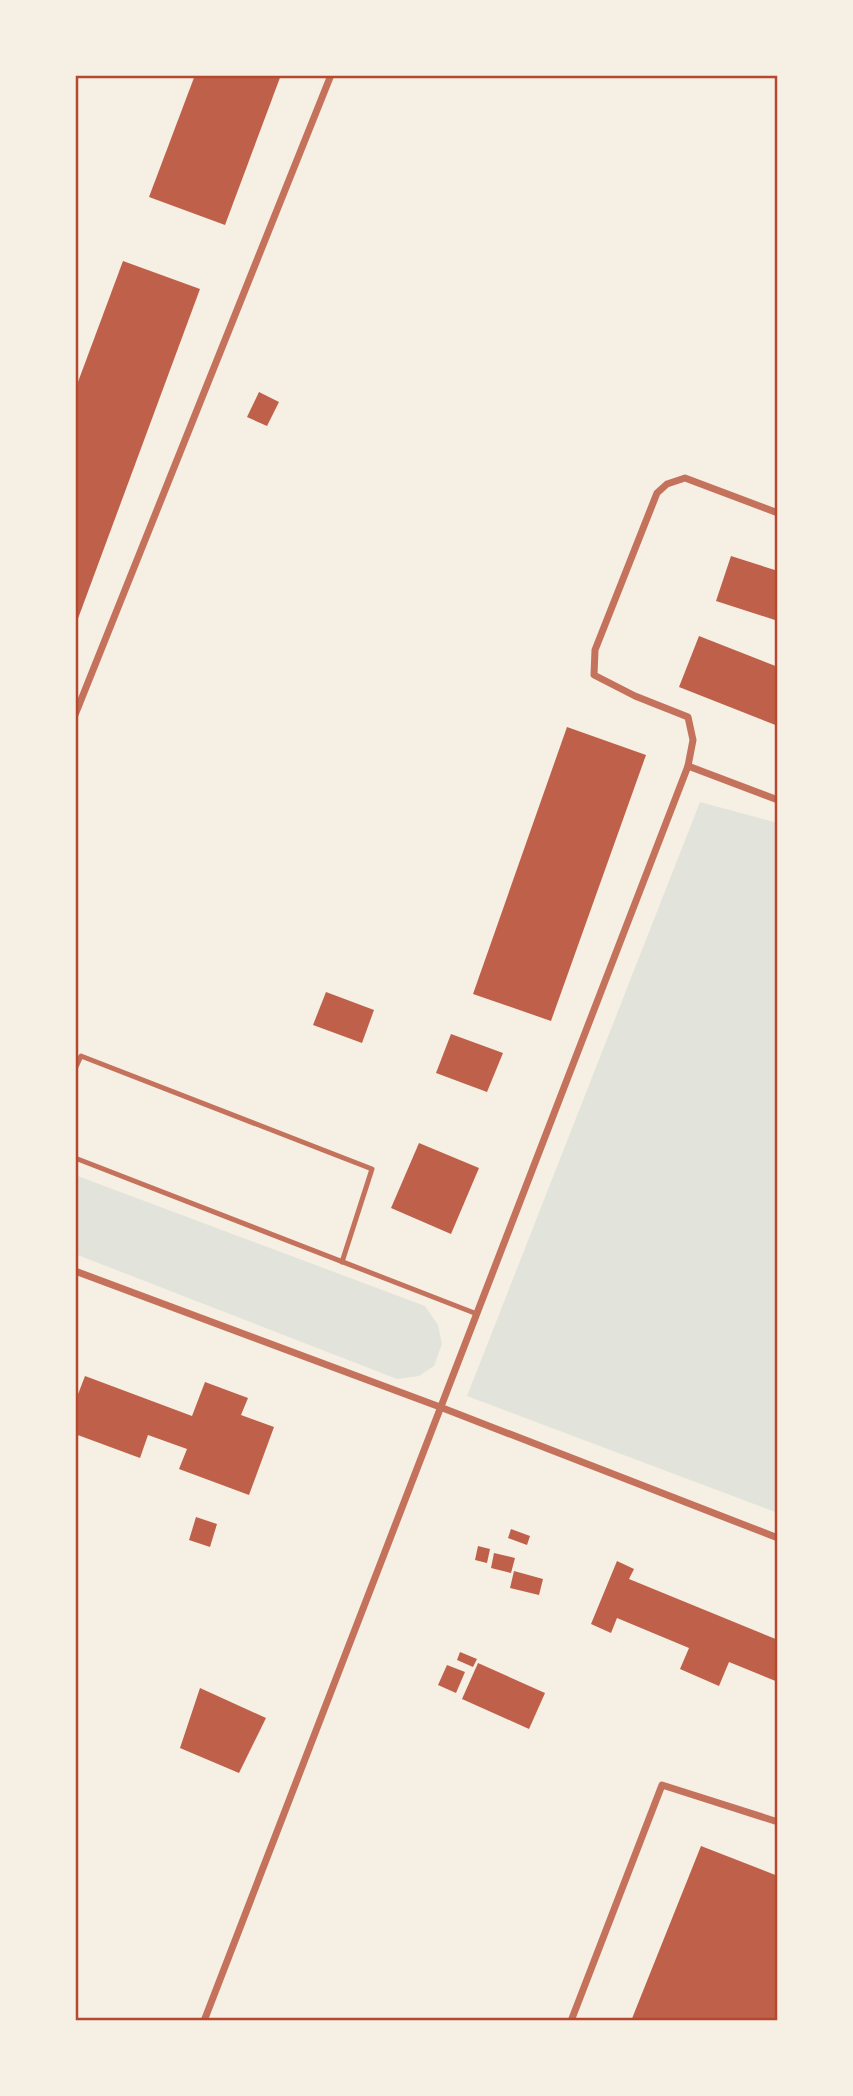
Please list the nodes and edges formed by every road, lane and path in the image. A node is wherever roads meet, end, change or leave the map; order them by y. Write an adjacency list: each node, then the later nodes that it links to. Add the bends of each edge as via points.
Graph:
1 (331, 75): 3 (street)
2 (778, 513): 4 (street, via 685,478 667,484 657,493 596,650 594,675 688,717 693,740)
3 (75, 715)
4 (688, 766): 5 (street); 10 (street)
5 (778, 800)
6 (75, 1069): 8 (lane, via 81,1056 372,1168)
7 (75, 1158): 8 (lane)
8 (342, 1262): 10 (lane)
9 (75, 1271): 11 (street)
10 (477, 1314): 11 (street)
11 (440, 1407): 12 (street); 14 (street)
12 (778, 1538)
13 (778, 1822): 15 (street, via 662,1785)
14 (204, 2021)
15 (571, 2021)

